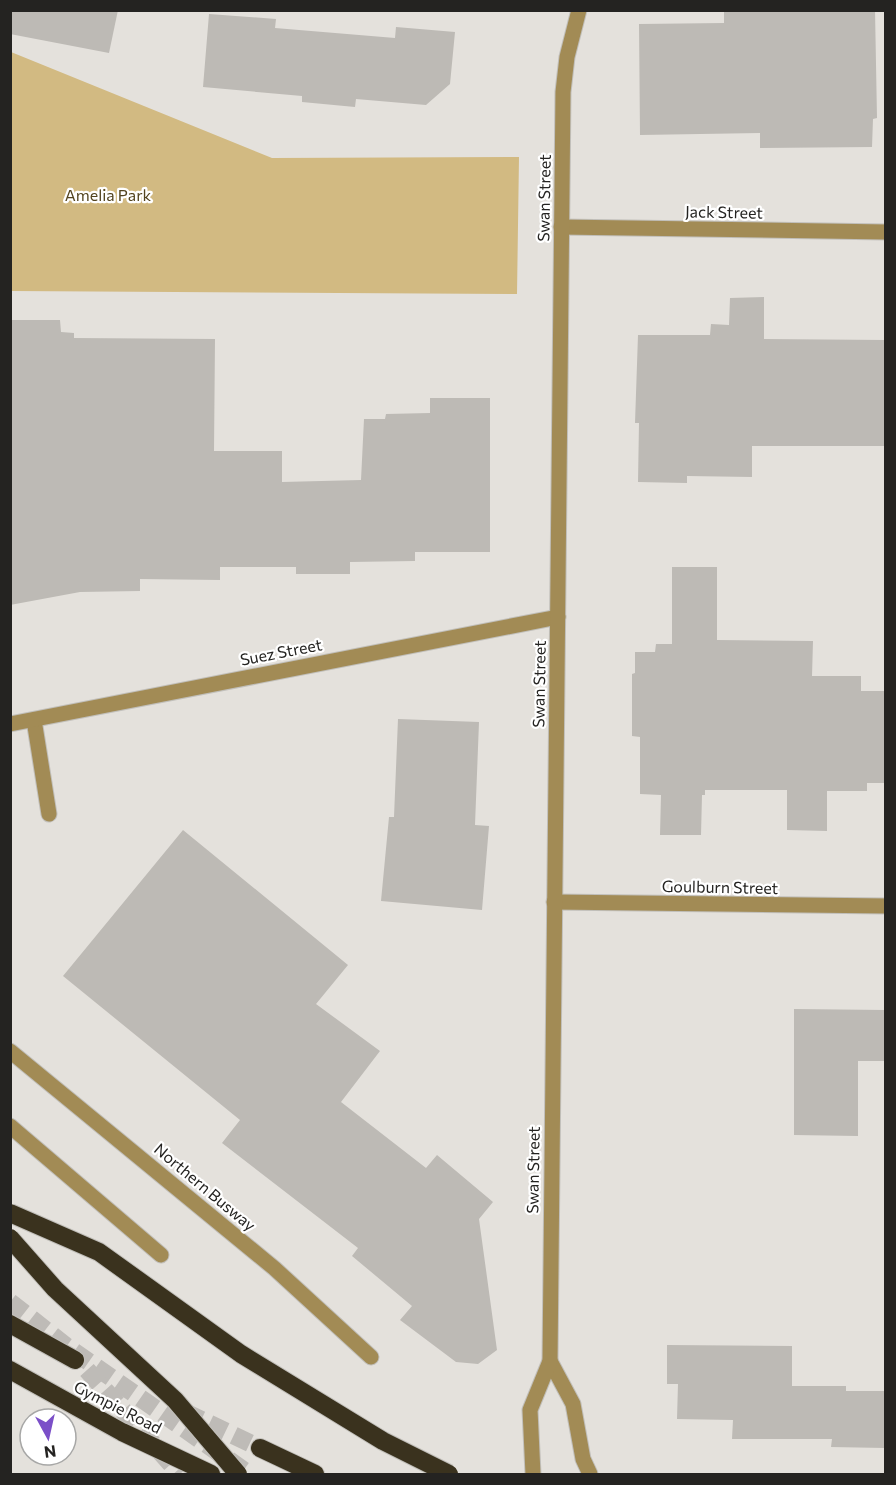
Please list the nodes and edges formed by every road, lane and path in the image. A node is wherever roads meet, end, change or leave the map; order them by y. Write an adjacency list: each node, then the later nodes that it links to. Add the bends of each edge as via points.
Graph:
1 (579, 10): 2 (street, Swan Street, via 563,92)
2 (561, 227): 3 (street, Jack Street); 4 (street, Swan Street)
3 (885, 232)
4 (558, 617): 5 (street, Suez Street); 8 (street, Swan Street)
5 (34, 720): 6 (street, Suez Street); 7 (street)
6 (10, 724)
7 (49, 814)
8 (554, 902): 9 (street, Goulburn Street); 18 (street, Swan Street)
9 (885, 906)
10 (10, 1051): 16 (street, Northern Busway, via 274,1268)
11 (10, 1126): 14 (street)
12 (10, 1213): 24 (highway, bridge, via 99,1252 241,1354 383,1441)
13 (10, 1238): 22 (highway, bridge, via 55,1289 175,1400)
14 (161, 1255)
15 (10, 1324): 17 (highway)
16 (371, 1357)
17 (75, 1360)
18 (550, 1361): 25 (street, Swan Street, via 530,1410); 26 (street, Swan Street, via 573,1404)
19 (10, 1370): 21 (highway, Gympie Road)
20 (260, 1448): 23 (highway)
21 (211, 1474)
22 (238, 1474)
23 (315, 1474)
24 (449, 1474)
25 (533, 1474)
26 (590, 1474)

